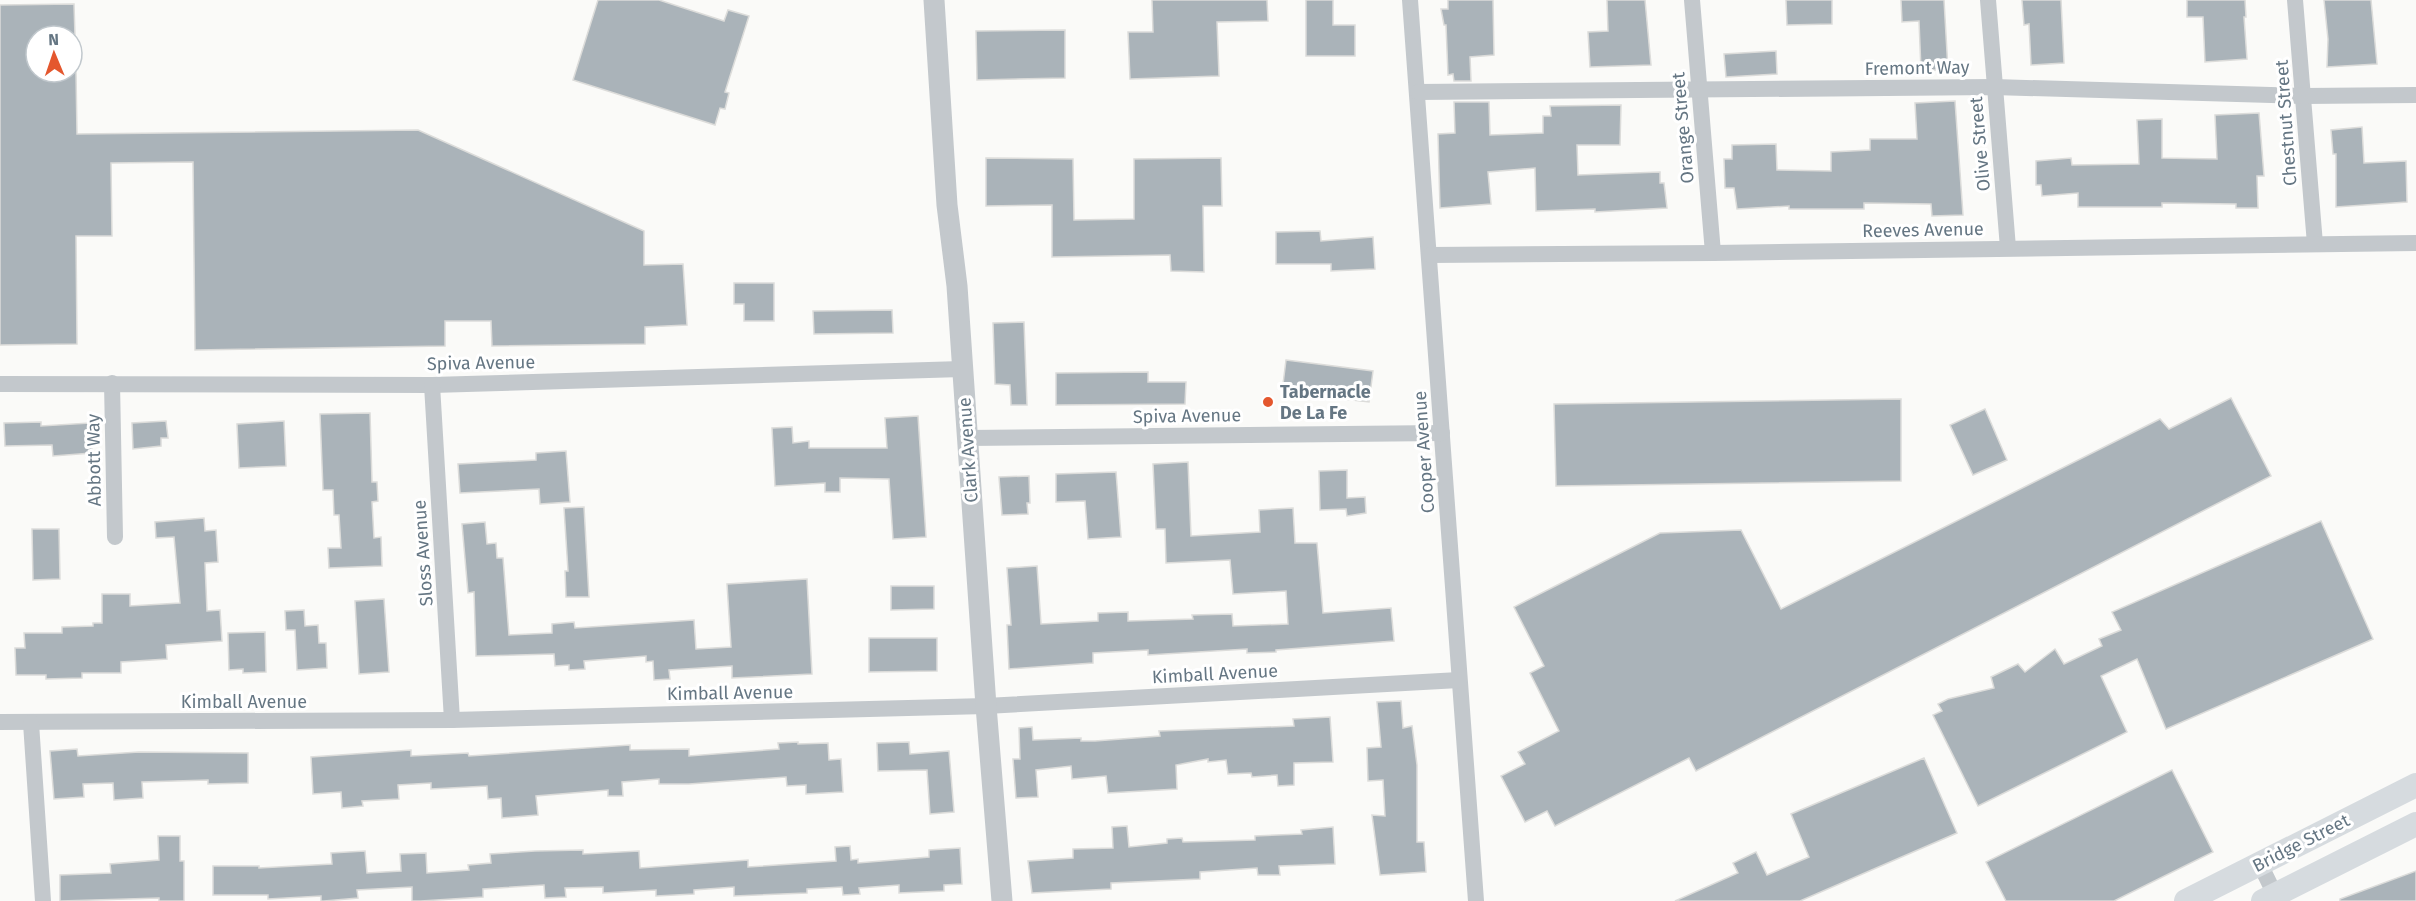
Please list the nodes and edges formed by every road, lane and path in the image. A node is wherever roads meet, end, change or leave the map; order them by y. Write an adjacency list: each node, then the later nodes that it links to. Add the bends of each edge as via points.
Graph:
1 (934, 0): 16 (street, Clark Avenue)
2 (1410, 0): 8 (street, Cooper Avenue)
3 (1692, 0): 7 (street, Orange Street)
4 (1988, 0): 6 (street, Olive Street)
5 (2295, 0): 10 (street, Chestnut Street)
6 (1994, 87): 7 (street, Fremont Way); 10 (street, Fremont Way); 13 (street, Olive Street)
7 (1699, 89): 8 (street, Fremont Way); 14 (street, Orange Street)
8 (1418, 92): 15 (street, Cooper Avenue)
9 (2416, 95): 10 (street, Fremont Way)
10 (2304, 96): 12 (street, Chestnut Street)
11 (2416, 243): 12 (street, Reeves Avenue)
12 (2314, 244): 13 (street, Reeves Avenue)
13 (2008, 248): 14 (street, Reeves Avenue)
14 (1713, 253): 15 (street, Reeves Avenue)
15 (1430, 255): 20 (street, Cooper Avenue)
16 (962, 369): 19 (street, Spiva Avenue); 21 (street, Clark Avenue)
17 (112, 383): 18 (street, Spiva Avenue); 19 (street, Spiva Avenue); 22 (street, Abbott Way)
18 (0, 384)
19 (432, 385): 25 (street, Sloss Avenue)
20 (1442, 433): 21 (street, Spiva Avenue); 23 (street, Cooper Avenue)
21 (968, 438): 24 (street, Clark Avenue)
22 (115, 537)
23 (1460, 681): 24 (street, Kimball Avenue); 34 (street, Cooper Avenue)
24 (986, 706): 25 (street, Kimball Avenue); 33 (street, Clark Avenue)
25 (452, 720): 27 (street, Kimball Avenue)
26 (0, 722): 27 (street, Kimball Avenue)
27 (31, 723): 32 (street)
28 (2416, 785): 30 (main road, Bridge Street)
29 (2416, 824): 31 (main road, Bridge Street)
30 (2260, 864): 31 (street); 35 (main road, Bridge Street)
31 (2272, 899)
32 (43, 901)
33 (1002, 901)
34 (1476, 901)
35 (2186, 901)

